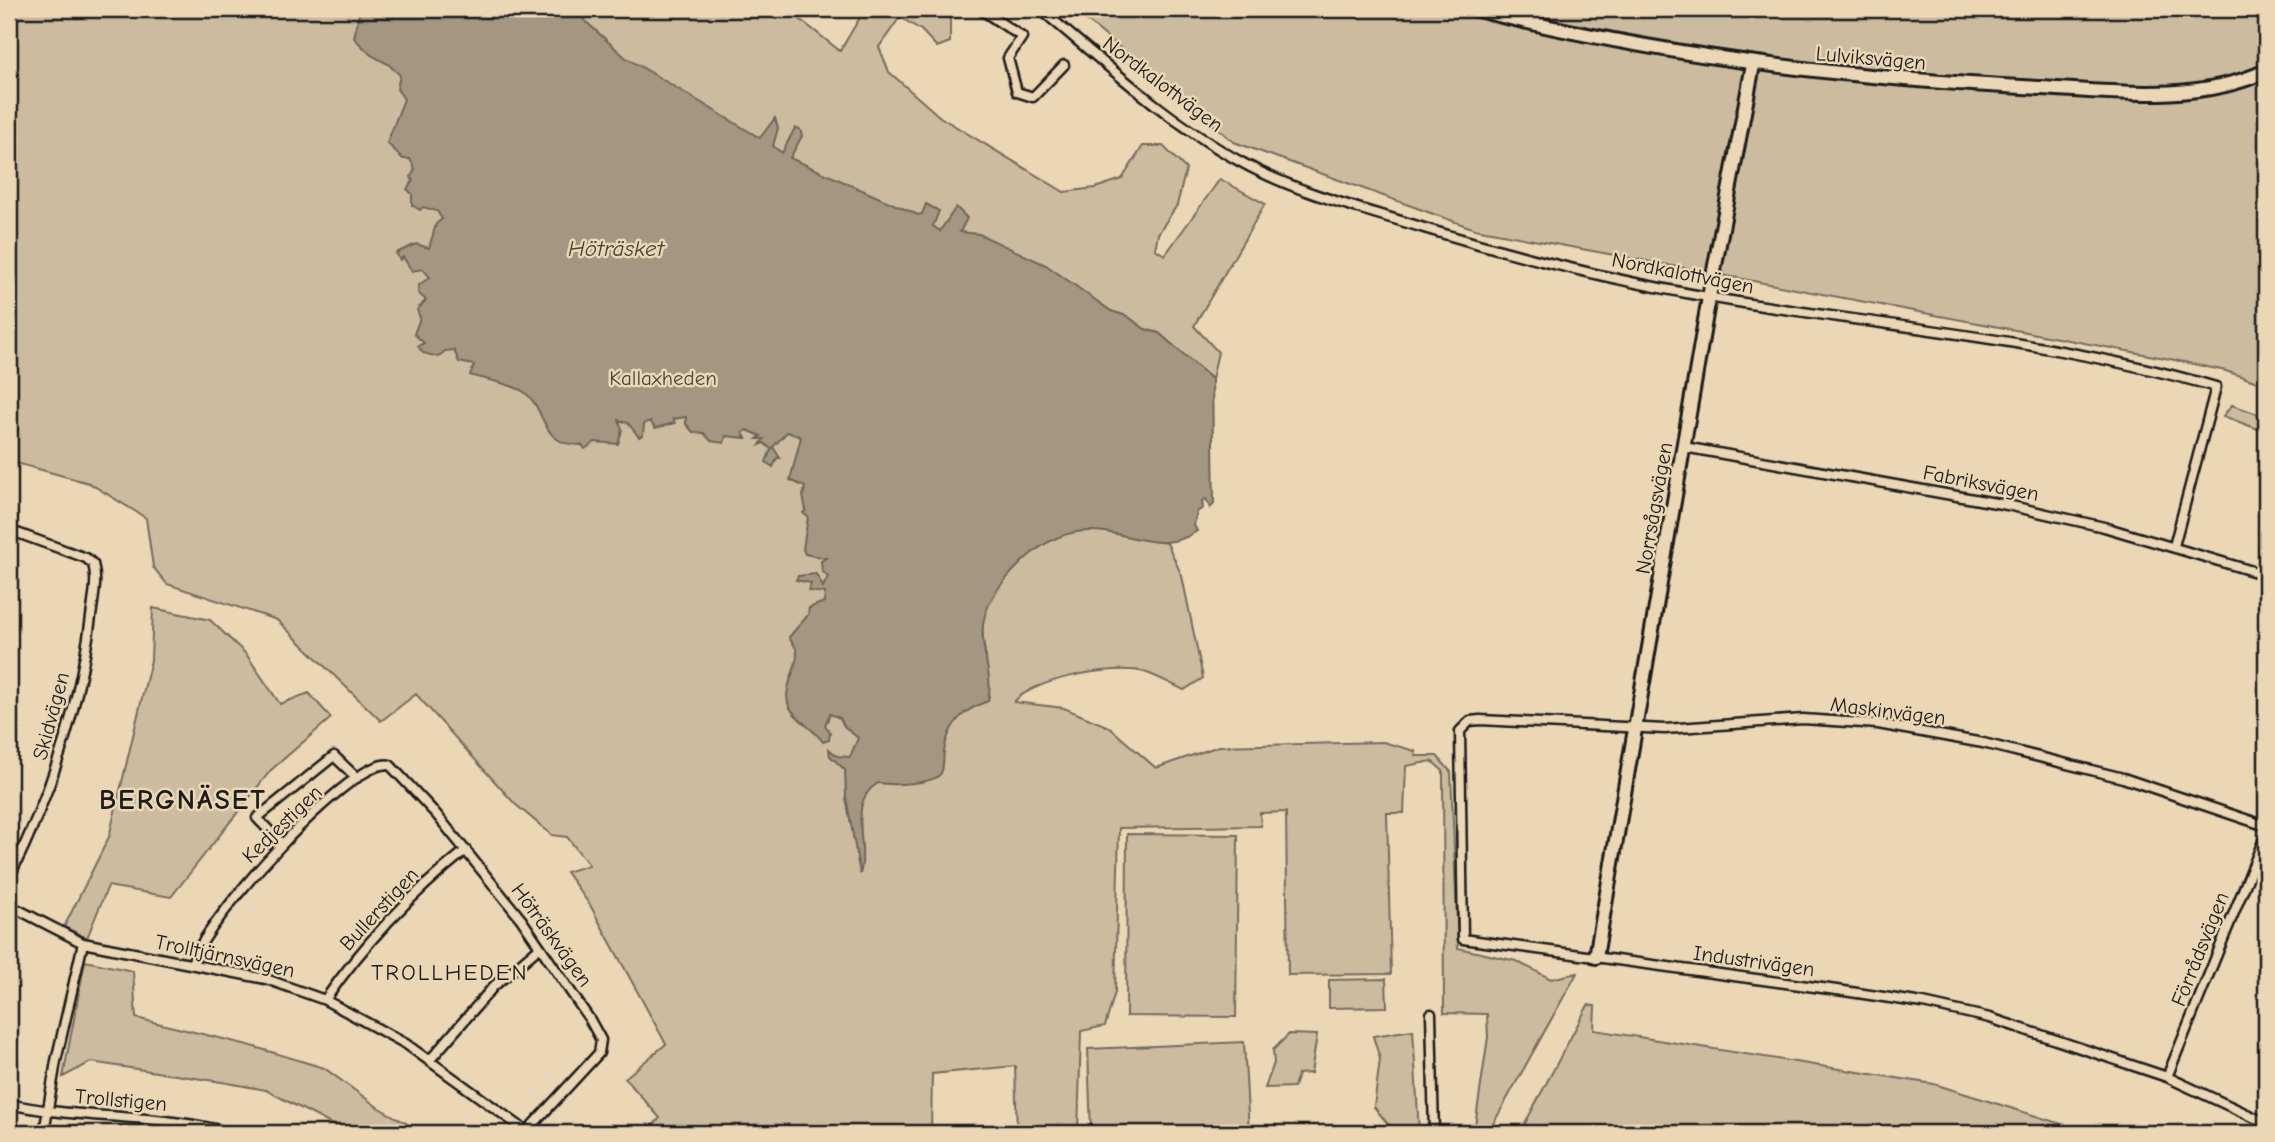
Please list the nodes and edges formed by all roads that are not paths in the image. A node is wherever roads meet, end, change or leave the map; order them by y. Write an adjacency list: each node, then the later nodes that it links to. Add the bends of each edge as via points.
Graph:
1 (980, 9): 4 (street, via 1022,37 1008,58 1022,96 1033,97)
2 (1040, 9): 7 (street, Nordkalottvägen, via 1197,135 1273,178 1469,242)
3 (1474, 9): 5 (street, Lulviksvägen)
4 (1064, 65)
5 (1753, 65): 6 (street, Lulviksvägen, via 1947,84 2176,92 2229,85); 7 (street, Norrsågsvägen)
6 (2266, 71)
7 (1709, 297): 8 (street, Norrsågsvägen); 10 (street, Nordkalottvägen, via 2034,344 2216,387)
8 (1684, 447): 10 (street, Fabriksvägen, via 2007,505); 13 (street, Norrsågsvägen)
9 (9, 530): 20 (street, Skidvägen, via 86,558 93,564 95,582 73,710 44,801)
10 (2174, 546): 11 (street, Fabriksvägen)
11 (2266, 575)
12 (1494, 721): 13 (street, Maskinvägen); 24 (street, Industrivägen, via 1470,721 1460,732 1461,935 1467,941)
13 (1636, 727): 16 (street, Maskinvägen, via 1803,719 1891,726 1983,743 2123,778); 24 (street, Norrsågsvägen)
14 (390, 765): 15 (street, Kedjestigen, via 375,765); 19 (street, Höträskvägen)
15 (357, 778): 18 (street, Kedjestigen); 18 (street, via 334,757 257,818)
16 (2266, 826)
17 (2266, 834): 29 (street, Förrådsvägen)
18 (282, 844): 25 (street, Kedjestigen, via 207,932)
19 (466, 850): 23 (street, Höträskvägen); 26 (street, Bullerstigen, via 379,929)
20 (9, 878)
21 (9, 905): 22 (street, Trolltjärnsvägen)
22 (83, 943): 25 (street, Trolltjärnsvägen); 31 (street)
23 (540, 947): 28 (street, via 494,986); 33 (street, Höträskvägen, via 573,992 602,1046)
24 (1596, 957): 29 (street, Industrivägen, via 1923,1003 1990,1018)
25 (192, 964): 26 (street, Trolltjärnsvägen, via 266,979)
26 (325, 1000): 28 (street, Trolltjärnsvägen)
27 (1432, 1014): 36 (street)
28 (430, 1060): 33 (street, Trolltjärnsvägen)
29 (2167, 1077): 32 (street, Industrivägen)
30 (9, 1104): 31 (street, Trollstigen)
31 (48, 1111): 34 (street); 35 (street, Trollstigen, via 176,1122)
32 (2266, 1123)
33 (528, 1132)
34 (44, 1133)
35 (231, 1133)
36 (1434, 1133)

